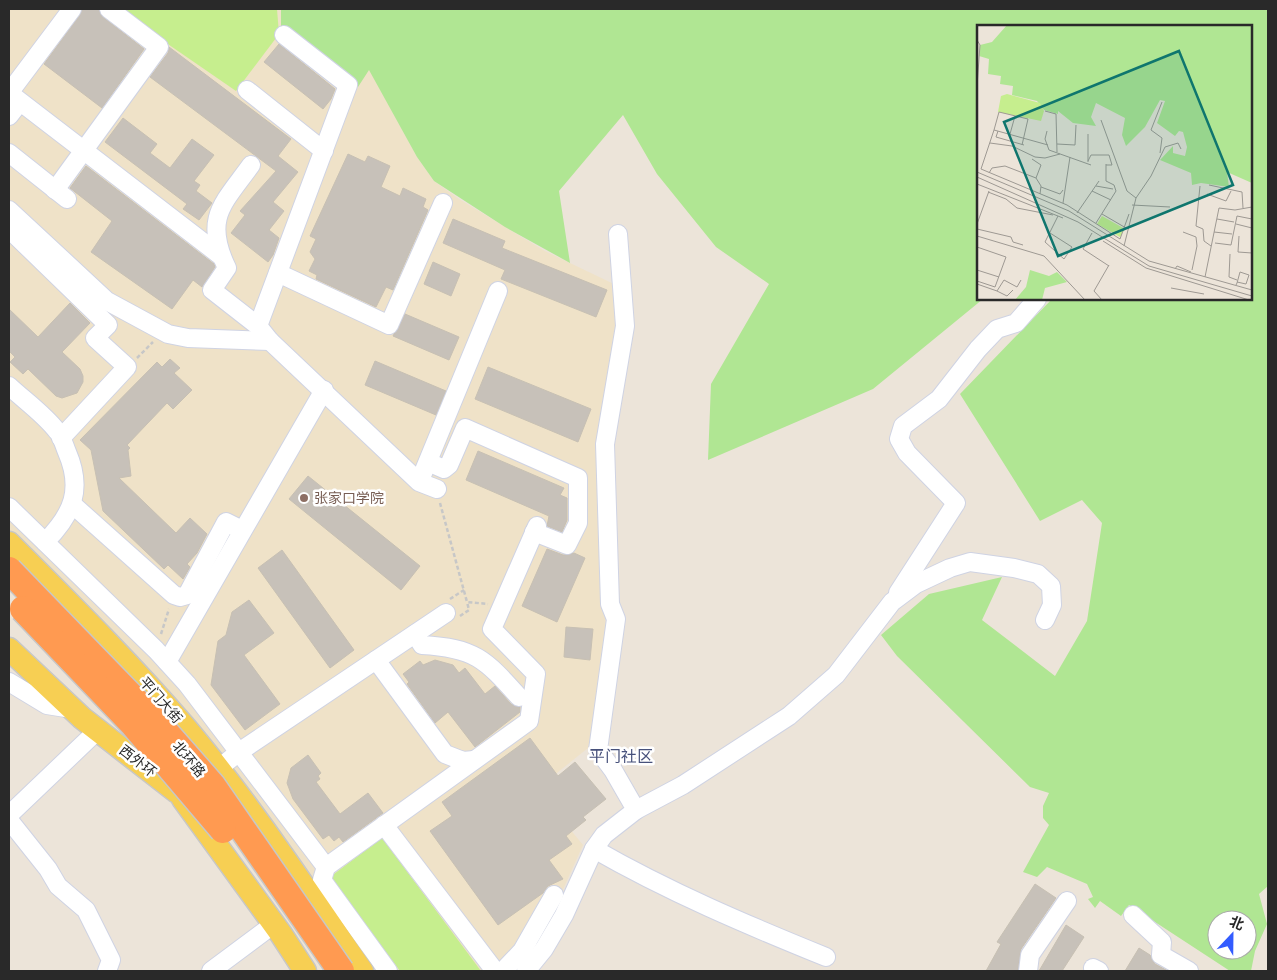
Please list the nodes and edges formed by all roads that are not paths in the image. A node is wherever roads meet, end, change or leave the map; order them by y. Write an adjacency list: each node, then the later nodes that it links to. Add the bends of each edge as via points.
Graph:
1 (72, 9): 5 (street)
2 (109, 9): 7 (street, via 159,46)
3 (284, 35): 8 (street, via 348,85)
4 (247, 90): 8 (street)
5 (13, 96): 6 (street); 7 (street)
6 (9, 116)
7 (84, 150): 9 (street, via 61,195); 15 (street)
8 (324, 151): 16 (street)
9 (9, 154)
10 (251, 165): 15 (street, via 217,211 215,225)
11 (443, 203): 16 (street, via 389,325)
12 (9, 210): 20 (street, via 107,301 164,331 188,338)
13 (9, 230): 23 (street, via 108,325 95,338 127,368)
14 (618, 234): 50 (street, via 626,326 605,444 610,604 616,620 598,750)
15 (221, 256): 19 (street, via 227,268 212,290)
16 (278, 273): 19 (street)
17 (498, 291): 24 (street)
18 (1036, 300): 34 (street, via 1016,323 997,329 939,398 903,426 899,439 907,453 956,503)
19 (258, 326): 20 (street)
20 (270, 341): 22 (street)
21 (9, 386): 23 (street)
22 (324, 390): 25 (street); 29 (street)
23 (61, 438): 27 (street, via 76,482)
24 (428, 462): 25 (street); 47 (street, via 444,469 449,465 465,428 578,478 578,522 567,545 536,529 492,629 536,674 529,721)
25 (419, 482): 26 (street)
26 (436, 489)
27 (72, 504): 29 (street, via 180,597 187,595 226,522); 30 (street)
28 (9, 506): 30 (street)
29 (242, 530): 40 (street)
30 (45, 542): 40 (street)
31 (9, 543): 48 (main road, 平门大街, via 124,657)
32 (9, 570): 65 (highway, 北环路, bridge, via 162,728 212,786)
33 (9, 594): 64 (highway, 北环路, bridge, via 133,724 213,816)
34 (892, 602): 37 (street, via 916,584 950,568 970,562 979,563 1038,574 1051,586 1052,605); 50 (street, via 836,675 790,716 684,786)
35 (9, 611): 49 (main road)
36 (446, 613): 38 (street)
37 (1045, 620)
38 (415, 634): 41 (street); 43 (street, via 422,645 457,648 489,664)
39 (9, 650): 44 (main road, 西外环)
40 (162, 656): 46 (street)
41 (376, 660): 46 (street); 47 (street, via 445,754 463,761)
42 (9, 682): 44 (street, via 47,705)
43 (519, 697)
44 (72, 710): 45 (main road, 西外环)
45 (98, 730): 49 (main road, 西外环); 51 (street)
46 (239, 752): 48 (street); 55 (street)
47 (474, 760): 53 (street)
48 (216, 766): 49 (main road); 66 (main road, 平门大街)
49 (178, 792): 59 (main road)
50 (636, 810): 54 (street, via 604,835)
51 (9, 815)
52 (9, 820): 61 (street, via 58,886 86,910 111,960)
53 (384, 825): 55 (street); 68 (street)
54 (594, 849): 60 (street, via 672,891); 70 (street, via 564,915 544,949)
55 (326, 867): 67 (street, via 322,880)
56 (554, 895): 69 (street, via 522,951)
57 (1067, 901): 71 (street, via 1030,955)
58 (1133, 915): 72 (street, via 1162,942 1161,955)
59 (274, 924): 62 (street); 63 (main road)
60 (826, 957)
61 (107, 971)
62 (211, 971)
63 (305, 971)
64 (321, 971)
65 (341, 971)
66 (362, 971)
67 (388, 971)
68 (495, 971)
69 (503, 971)
70 (526, 971)
71 (1028, 971)
72 (1189, 971)

